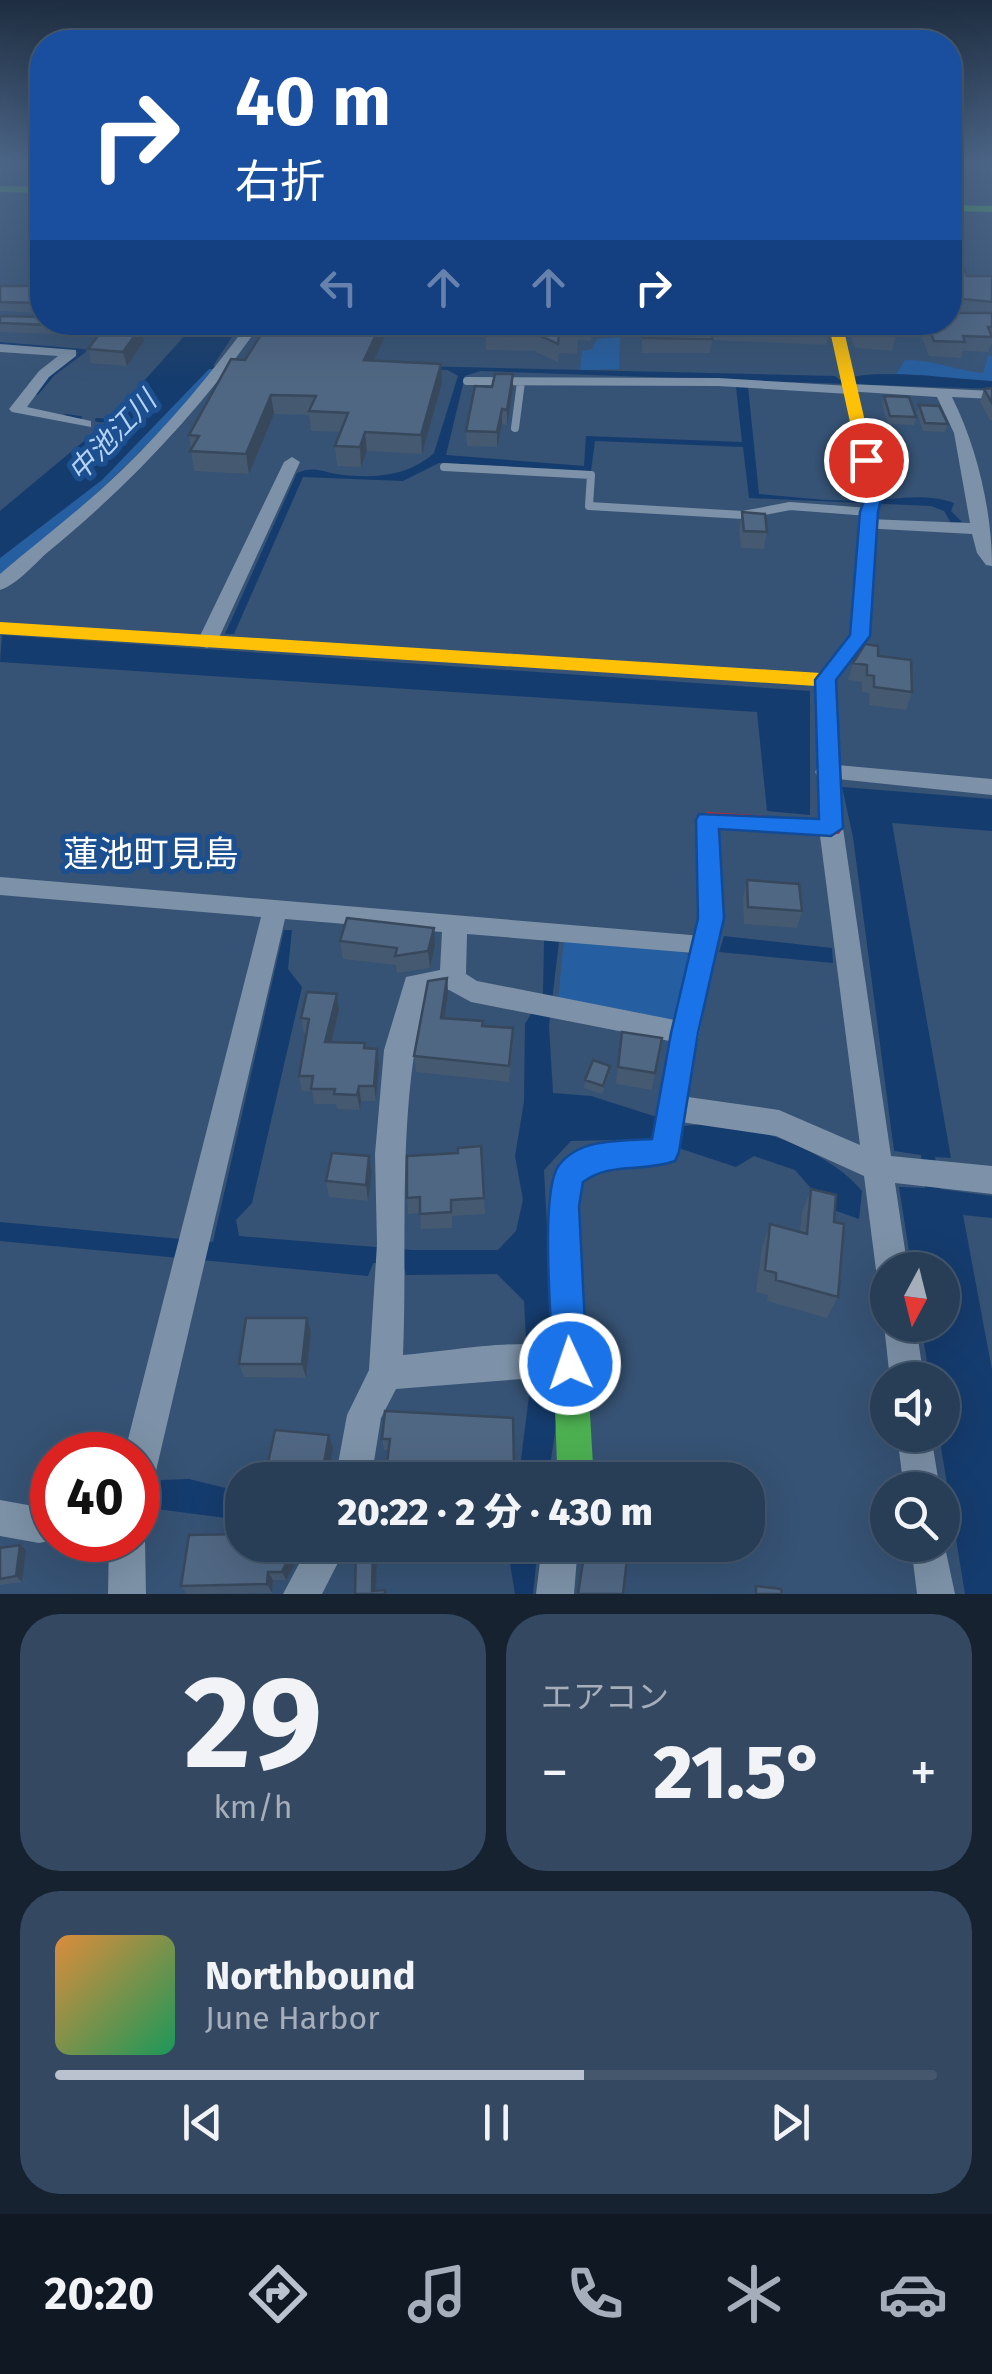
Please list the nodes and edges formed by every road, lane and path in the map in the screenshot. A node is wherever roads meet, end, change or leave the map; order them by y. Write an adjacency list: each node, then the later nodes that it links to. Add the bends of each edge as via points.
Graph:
1 (247, 335): 18 (street, via 107,494)
2 (838, 335): 6 (street)
3 (0, 348): 9 (street, via 71,352 16,410)
4 (468, 381): 5 (lane)
5 (521, 382): 6 (lane); 10 (lane)
6 (849, 385): 7 (street); 15 (street)
7 (942, 392): 8 (street); 12 (street, via 962,433)
8 (992, 396)
9 (86, 424)
10 (515, 428)
11 (292, 462): 20 (street)
12 (968, 466): 14 (street); 16 (street)
13 (444, 467): 15 (lane, via 591,475 590,506 743,515 790,506)
14 (992, 467)
15 (871, 509): 16 (street); 21 (street, via 860,636)
16 (984, 518): 17 (street)
17 (992, 561)
18 (0, 584)
19 (0, 628): 20 (street)
20 (206, 642): 21 (street)
21 (826, 680): 22 (street)
22 (826, 772): 23 (street); 24 (street)
23 (992, 787)
24 (831, 828): 28 (street, via 707,820); 32 (street)
25 (0, 886): 26 (street)
26 (276, 909): 27 (street); 37 (street)
27 (454, 923): 28 (street); 29 (street)
28 (706, 944): 30 (street)
29 (453, 979): 30 (street, via 471,991); 36 (street, via 415,985 398,1050)
30 (684, 1033): 31 (street)
31 (674, 1112): 32 (street, via 779,1123); 35 (street, via 664,1152 595,1156 570,1175 564,1206)
32 (878, 1168): 33 (street); 34 (street)
33 (992, 1180)
34 (890, 1252)
35 (570, 1364): 36 (street); 39 (street)
36 (386, 1373): 38 (street, via 364,1415)
37 (147, 1432)
38 (355, 1462)
39 (572, 1462)
40 (0, 1518): 41 (street)
41 (30, 1523)
42 (127, 1562): 46 (street)
43 (320, 1562): 47 (street)
44 (559, 1562): 48 (street)
45 (931, 1562): 49 (street)
46 (127, 1594)
47 (302, 1594)
48 (556, 1594)
49 (936, 1594)

